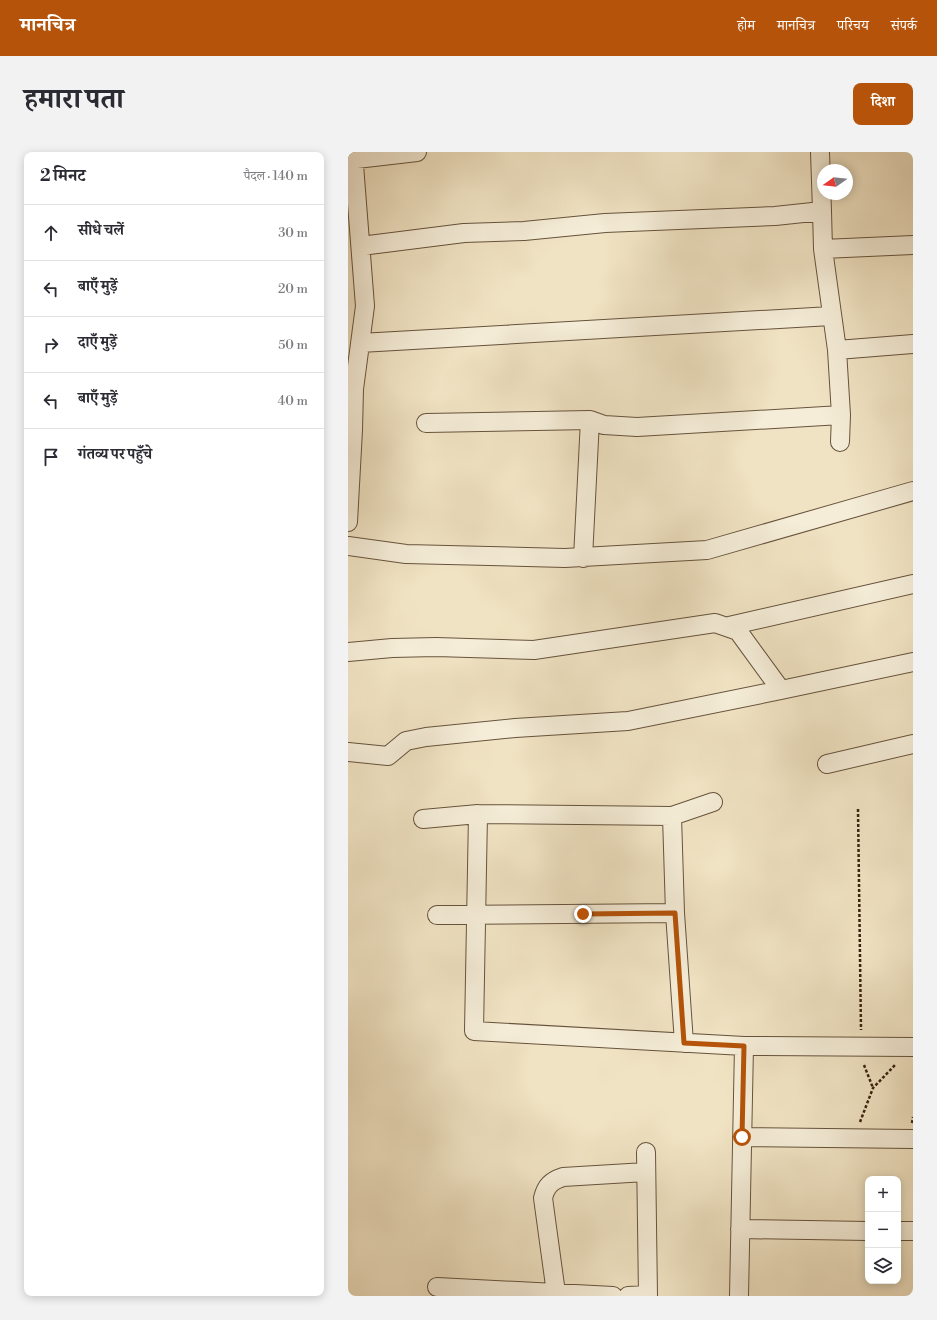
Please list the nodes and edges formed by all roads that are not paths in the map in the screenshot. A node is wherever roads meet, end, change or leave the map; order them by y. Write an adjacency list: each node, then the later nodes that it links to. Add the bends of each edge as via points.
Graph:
1 (417, 152): 3 (street)
2 (820, 152): 4 (street)
3 (351, 157): 6 (street)
4 (822, 211): 6 (street, via 775,216 605,223 524,231 464,233); 7 (street)
5 (913, 245): 7 (street)
6 (361, 246): 9 (street, via 365,306)
7 (823, 249): 8 (street)
8 (832, 316): 9 (street); 11 (street)
9 (360, 343): 17 (street, via 354,388)
10 (913, 344): 11 (street)
11 (837, 350): 12 (street)
12 (840, 415): 13 (street, via 637,427 604,425); 15 (street)
13 (590, 420): 14 (street); 19 (street)
14 (426, 423)
15 (840, 442)
16 (913, 491): 19 (street, via 707,550)
17 (348, 522)
18 (348, 546): 19 (street, via 406,554)
19 (583, 558)
20 (913, 584): 21 (street)
21 (729, 626): 22 (street, via 715,622 534,650 436,647); 24 (street, via 743,637)
22 (348, 652)
23 (913, 662): 24 (street)
24 (781, 690): 26 (street, via 628,721 426,737 406,741 388,756)
25 (913, 744): 27 (street)
26 (348, 752)
27 (827, 764)
28 (713, 802): 30 (street)
29 (478, 814): 30 (street); 31 (street); 33 (street)
30 (672, 816): 32 (street)
31 (423, 819)
32 (675, 913): 33 (street); 35 (street)
33 (476, 914): 34 (street); 35 (street, via 474,1031)
34 (437, 915)
35 (684, 1043): 36 (street)
36 (744, 1046): 37 (street); 38 (street)
37 (913, 1047)
38 (742, 1137): 39 (street); 42 (street)
39 (913, 1139)
40 (646, 1152): 41 (street)
41 (646, 1172): 47 (street, via 563,1177 555,1179 546,1187 543,1198); 50 (street)
42 (740, 1229): 43 (street); 51 (street)
43 (865, 1231)
44 (901, 1231): 45 (street)
45 (913, 1231)
46 (437, 1287): 47 (street)
47 (556, 1293): 48 (street)
48 (613, 1296)
49 (628, 1296): 50 (street)
50 (648, 1296)
51 (739, 1296)

